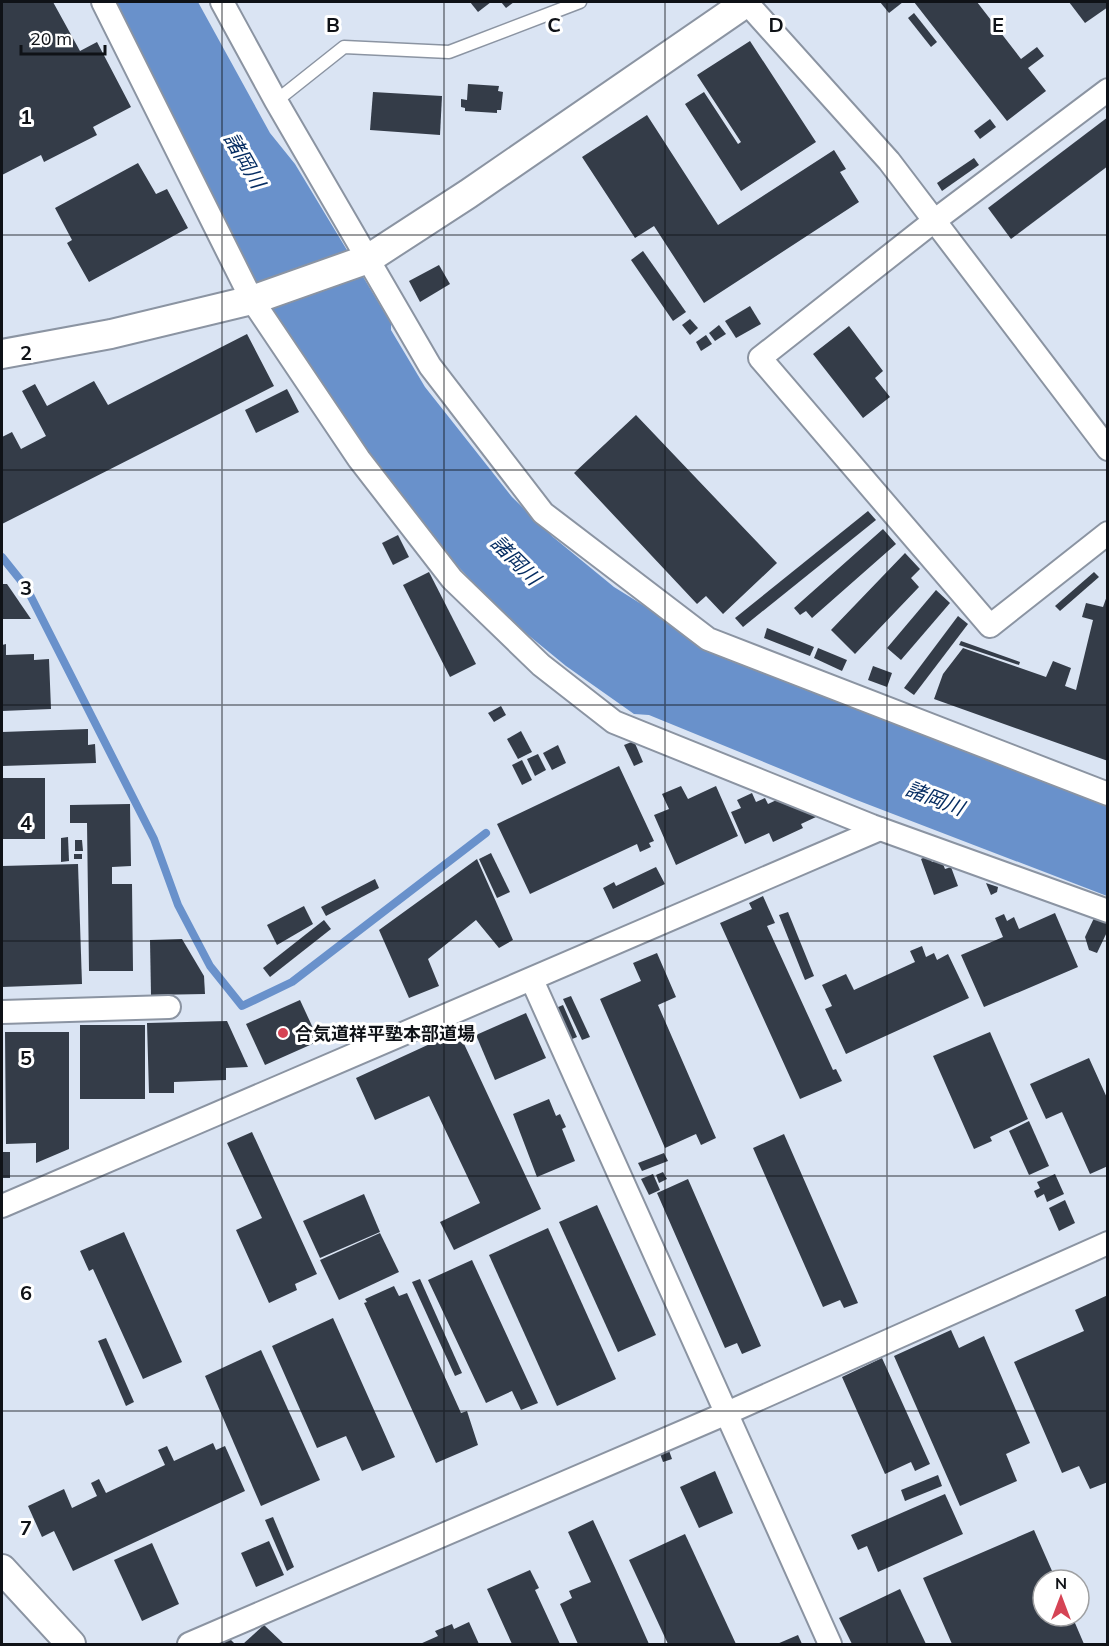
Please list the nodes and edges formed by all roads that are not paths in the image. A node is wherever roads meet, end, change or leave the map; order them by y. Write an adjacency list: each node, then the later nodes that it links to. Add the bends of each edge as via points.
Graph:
1 (103, 2): 9 (street)
2 (222, 2): 6 (street)
3 (580, 2): 6 (lane, via 449,52 344,47)
4 (747, 2): 7 (street, via 889,161); 8 (street)
5 (1107, 90): 7 (street)
6 (276, 101): 8 (street)
7 (934, 221): 11 (street); 12 (street, via 760,358 990,626)
8 (368, 260): 9 (street); 13 (street, via 430,366 543,513 708,639)
9 (252, 300): 10 (street, via 111,334); 14 (street, via 359,459 452,579 541,665 614,722)
10 (2, 354)
11 (1107, 449)
12 (1107, 533)
13 (1107, 794)
14 (880, 829): 15 (street); 16 (street)
15 (1107, 910)
16 (532, 980): 19 (street); 21 (street)
17 (169, 1007): 18 (street)
18 (2, 1012)
19 (2, 1206)
20 (1107, 1244): 21 (street)
21 (727, 1413): 24 (street); 25 (street)
22 (2, 1569): 23 (street)
23 (71, 1644)
24 (189, 1644)
25 (830, 1644)

